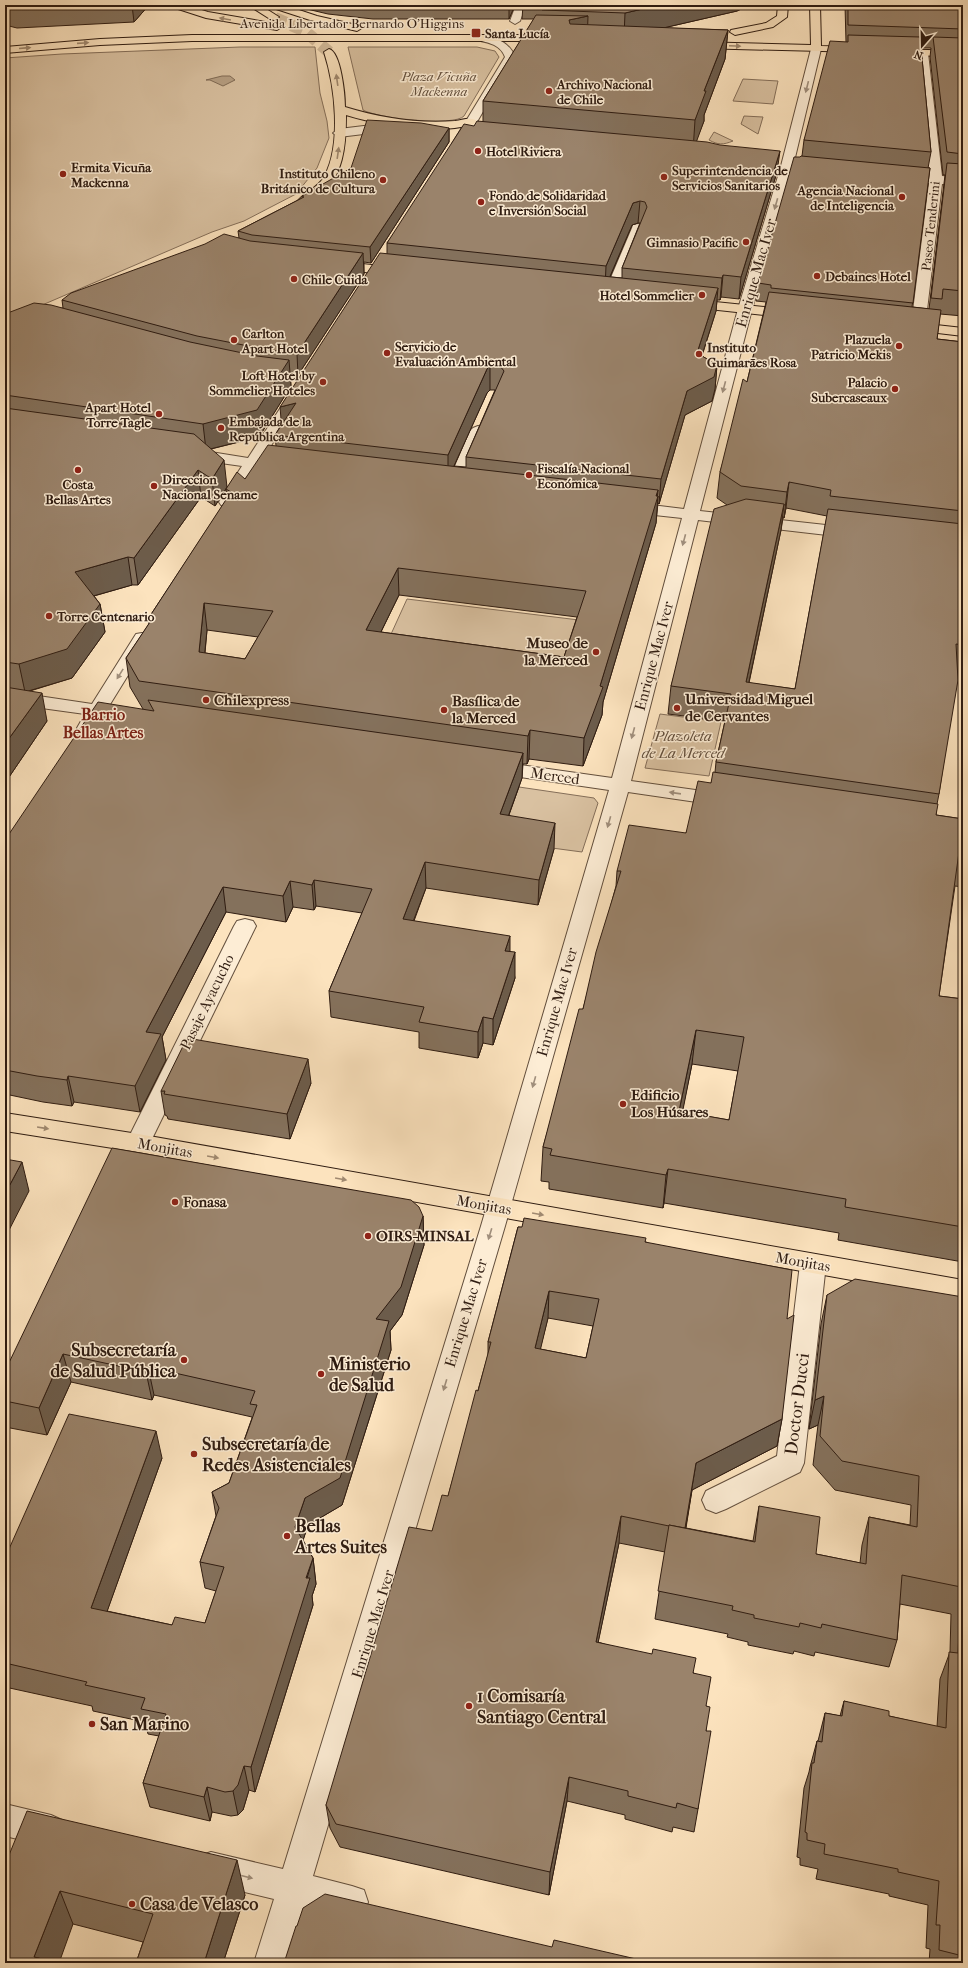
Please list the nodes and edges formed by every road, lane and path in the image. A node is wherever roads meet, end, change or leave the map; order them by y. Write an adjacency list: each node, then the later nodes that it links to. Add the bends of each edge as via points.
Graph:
1 (14, 5): 10 (street)
2 (176, 5): 12 (main road, one-way to 2, via 206,15)
3 (254, 5): 8 (main road, via 274,17)
4 (274, 5): 13 (main road, via 314,18)
5 (521, 5): 9 (street)
6 (783, 5): 14 (main road, via 782,17 774,23 731,32)
7 (815, 5): 16 (main road, Enrique Mac Iver)
8 (242, 9)
9 (515, 21)
10 (5, 24)
11 (556, 28): 13 (main road, Avenida Libertador Bernardo O'Higgins)
12 (292, 29): 13 (main road, Avenida Libertador Bernardo O'Higgins); 20 (main road, Avenida Libertador Bernardo O'Higgins, via 132,32)
13 (362, 29)
14 (774, 33)
15 (803, 34): 16 (main road)
16 (816, 35): 17 (main road); 22 (main road, Enrique Mac Iver)
17 (828, 35)
18 (476, 37): 19 (main road, Avenida Libertador Bernardo O'Higgins); 23 (main road, Avenida Libertador Bernardo O'Higgins, one-way to 18, via 192,38); 30 (street, via 501,44 510,57)
19 (564, 38)
20 (5, 40)
21 (681, 44): 22 (main road, one-way to 22)
22 (816, 49): 24 (main road); 48 (street, Enrique Mac Iver, one-way to 48, via 787,166)
23 (5, 50)
24 (869, 51)
25 (884, 51): 27 (main road)
26 (329, 52): 29 (main road, one-way to 26, via 338,83)
27 (923, 53): 28 (main road); 36 (street, Paseo Tenderini)
28 (963, 54)
29 (339, 109): 30 (main road, via 376,119 429,125 448,126); 31 (main road)
30 (472, 122): 32 (street)
31 (340, 133): 32 (street, via 386,129); 38 (main road, one-way to 31, via 320,190 330,177 337,158)
32 (464, 136): 33 (street); 34 (street)
33 (479, 137)
34 (451, 155)
35 (886, 175): 36 (street)
36 (936, 180): 37 (street); 51 (street, Paseo Tenderini)
37 (963, 182)
38 (293, 209)
39 (638, 228): 45 (street)
40 (322, 264): 41 (main road)
41 (379, 264): 42 (main road); 43 (street)
42 (413, 273)
43 (368, 282)
44 (595, 293): 45 (main road)
45 (611, 294): 46 (main road)
46 (627, 296)
47 (674, 301): 48 (main road)
48 (745, 309): 49 (main road); 60 (street, Enrique Mac Iver, one-way to 60)
49 (806, 315)
50 (893, 324): 51 (main road)
51 (918, 327): 52 (main road)
52 (963, 332)
53 (288, 381): 56 (street, via 303,382)
54 (485, 415): 58 (street)
55 (175, 452): 56 (street)
56 (252, 463): 57 (street); 61 (street)
57 (282, 466)
58 (455, 487)
59 (613, 505): 60 (street)
60 (691, 514): 62 (street); 69 (street, Enrique Mac Iver, one-way to 69)
61 (218, 518)
62 (871, 535)
63 (153, 622): 65 (street, one-way to 65)
64 (5, 697): 65 (street)
65 (97, 710): 66 (street); 67 (street)
66 (127, 715)
67 (76, 743)
68 (478, 765): 69 (street, Merced)
69 (620, 785): 70 (street, Merced, one-way to 69); 74 (street, Enrique Mac Iver, one-way to 74)
70 (741, 802)
71 (245, 926): 73 (street, Pasaje Ayacucho)
72 (5, 1122): 73 (main road, Monjitas, one-way to 73)
73 (138, 1143): 74 (main road, Monjitas, one-way to 74)
74 (498, 1207): 75 (main road, Monjitas, one-way to 75); 81 (street, Enrique Mac Iver, one-way to 81)
75 (814, 1264): 76 (main road, Monjitas); 77 (street, Doctor Ducci, via 790,1463)
76 (963, 1290)
77 (716, 1500)
78 (5, 1820): 79 (street)
79 (82, 1838)
80 (183, 1862): 81 (street, one-way to 81)
81 (294, 1888): 82 (street); 83 (street, Enrique Mac Iver)
82 (377, 1908)
83 (272, 1963)

